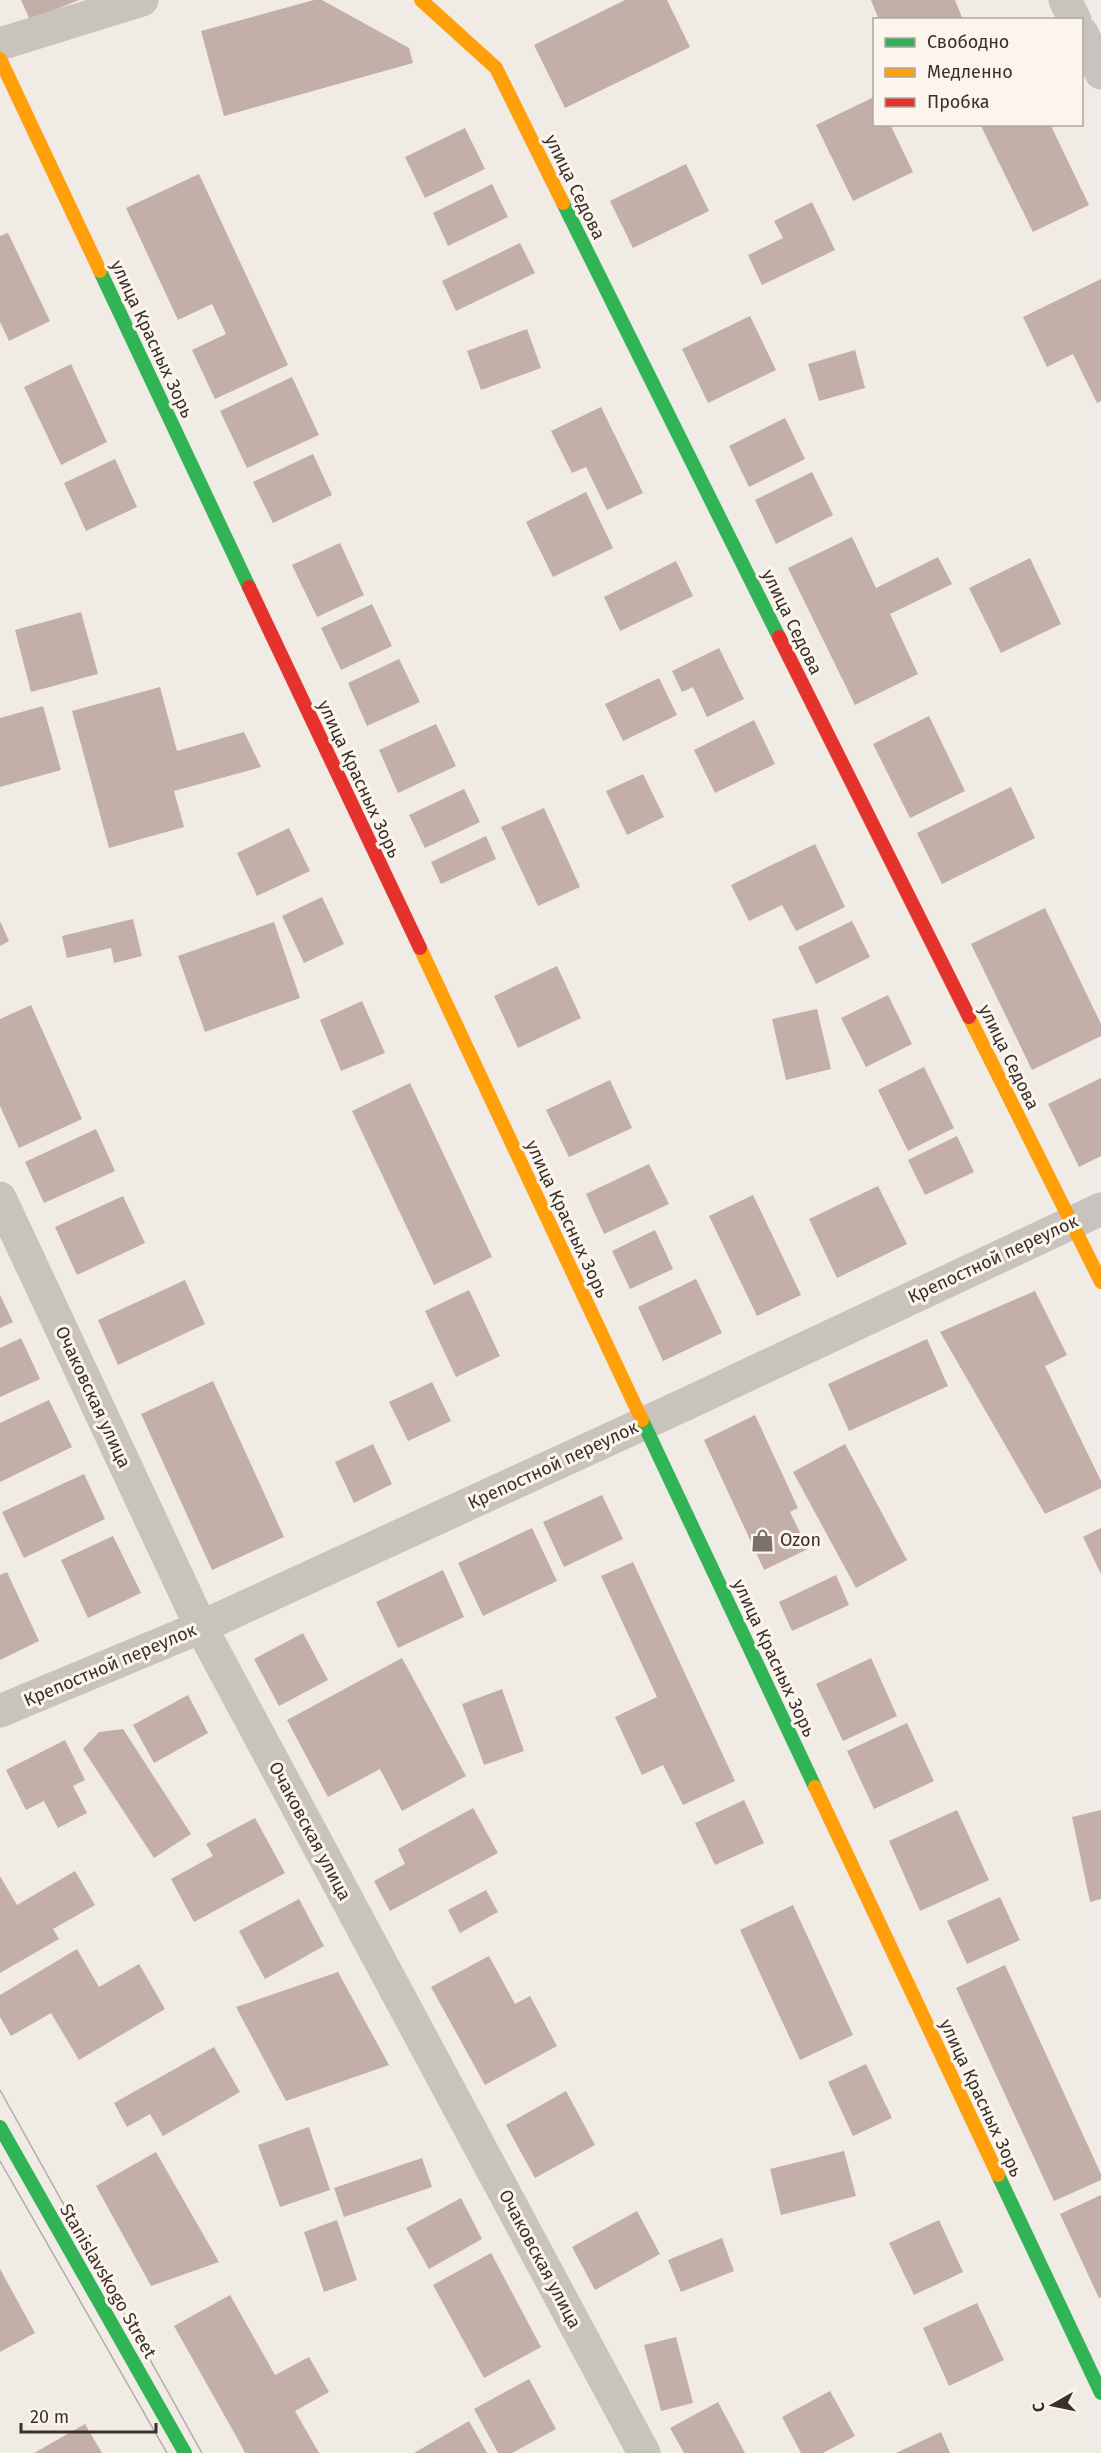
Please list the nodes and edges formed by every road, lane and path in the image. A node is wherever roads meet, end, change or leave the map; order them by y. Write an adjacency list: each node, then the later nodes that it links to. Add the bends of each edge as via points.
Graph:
1 (142, 0): 6 (street)
2 (421, 0): 11 (street, улица Седова, via 496,68)
3 (1065, 0): 4 (street)
4 (1074, 18)
5 (1083, 35): 8 (street)
6 (0, 44)
7 (0, 59): 13 (street, улица Красных Зорь)
8 (1101, 73)
9 (0, 1198): 14 (street, Очаковская улица)
10 (1101, 1209): 11 (street, Крепостной переулок)
11 (1072, 1222): 12 (street, улица Седова); 13 (street, Крепостной переулок)
12 (1101, 1282)
13 (643, 1423): 14 (street, Крепостной переулок); 17 (street, улица Красных Зорь)
14 (201, 1627): 15 (street, Крепостной переулок); 19 (street, Очаковская улица)
15 (0, 1711)
16 (0, 2127): 18 (street, Stanislavskogo Street)
17 (1101, 2393)
18 (185, 2453)
19 (644, 2453)

